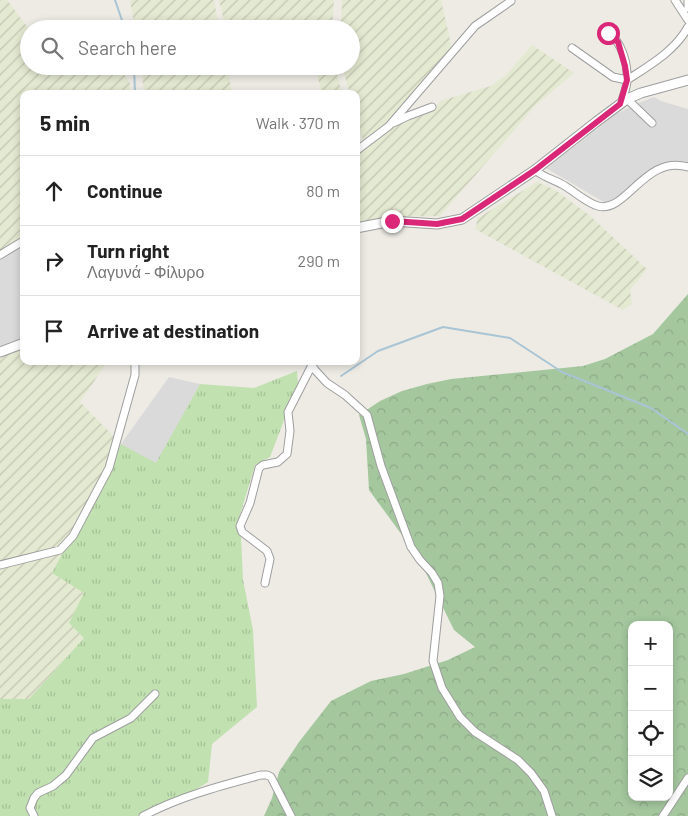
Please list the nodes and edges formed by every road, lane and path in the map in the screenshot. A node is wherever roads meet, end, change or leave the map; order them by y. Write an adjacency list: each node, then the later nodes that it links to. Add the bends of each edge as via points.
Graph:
1 (675, 0): 5 (street)
2 (688, 0): 4 (street)
3 (511, 1): 14 (street, via 475,26)
4 (688, 8)
5 (688, 20)
6 (688, 26): 9 (street, via 674,47)
7 (608, 33): 9 (street, via 622,51)
8 (572, 48): 9 (street, via 613,77)
9 (627, 80): 11 (street)
10 (688, 80): 11 (street, via 641,93)
11 (624, 102): 13 (street); 17 (street)
12 (432, 107): 14 (street)
13 (652, 122)
14 (389, 126): 15 (street)
15 (360, 148)
16 (688, 167): 17 (street, via 672,166 652,173 616,203 605,207 594,205)
17 (535, 170): 18 (street, via 457,221 437,224 392,221)
18 (360, 227)
19 (20, 243): 20 (street)
20 (0, 255)
21 (20, 344): 22 (street)
22 (0, 352)
23 (135, 365): 26 (street, via 109,468 73,536 60,550)
24 (310, 365): 27 (street, via 288,412 287,454 278,462 259,468 240,526 242,532 267,551 270,559)
25 (312, 365): 33 (street, via 327,383 367,415 381,466 411,547 438,583 440,596 433,661 442,688 460,717 475,732 518,760 531,773 544,791)
26 (0, 565)
27 (265, 583)
28 (155, 694): 30 (street, via 131,718 93,738 66,775 38,793 30,808)
29 (688, 778): 34 (street)
30 (34, 816)
31 (143, 816): 32 (street, via 193,794 261,775 271,777)
32 (291, 816)
33 (552, 816)
34 (663, 816)

